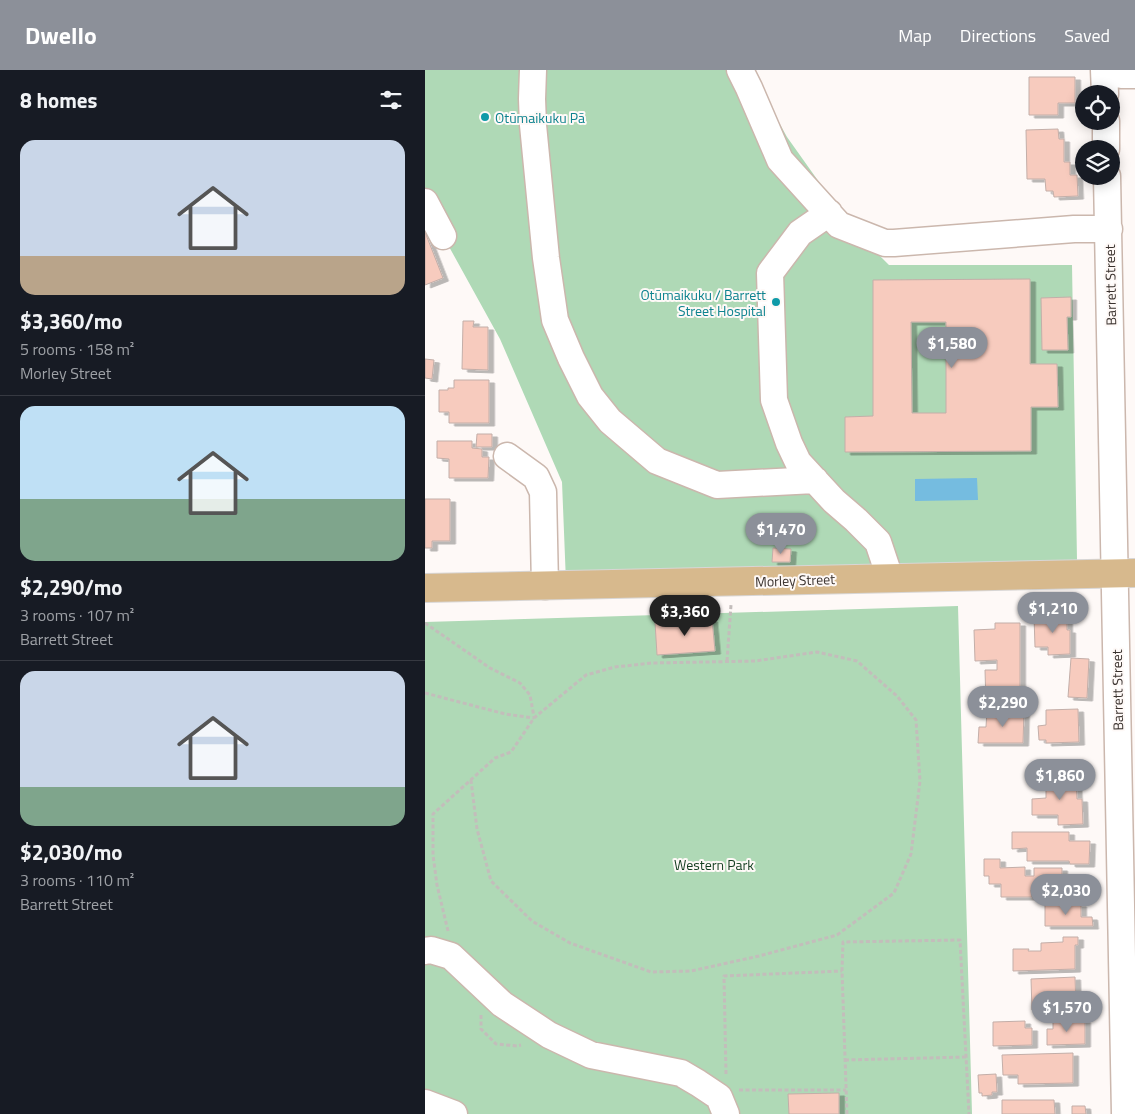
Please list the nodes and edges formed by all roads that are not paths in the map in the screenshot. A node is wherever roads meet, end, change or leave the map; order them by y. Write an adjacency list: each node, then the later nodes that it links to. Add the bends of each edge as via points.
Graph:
1 (533, 70): 13 (street, via 533,125 555,320 589,396 610,421 657,462 717,485)
2 (740, 70): 9 (street, via 780,160)
3 (1104, 70): 6 (street)
4 (1114, 70): 5 (street, via 1121,75)
5 (1135, 75)
6 (1105, 85)
7 (1107, 185): 10 (street, Barrett Street)
8 (425, 202): 11 (street)
9 (829, 213): 10 (street, via 839,225 885,243 1074,229); 13 (street, via 800,233 770,273 773,400 798,462)
10 (1109, 230): 14 (street, Barrett Street)
11 (443, 236)
12 (507, 456): 16 (street, via 536,477 543,492)
13 (815, 480): 15 (street, via 878,542)
14 (1125, 573): 15 (main road, Morley Street); 22 (street, Barrett Street)
15 (890, 578): 16 (main road, Morley Street)
16 (545, 586): 17 (main road, Morley Street)
17 (425, 588)
18 (425, 951): 21 (street, via 451,956 502,1004 549,1035 591,1055 681,1073 719,1098)
19 (425, 1103): 20 (street)
20 (454, 1114)
21 (725, 1114)
22 (1125, 1114)

